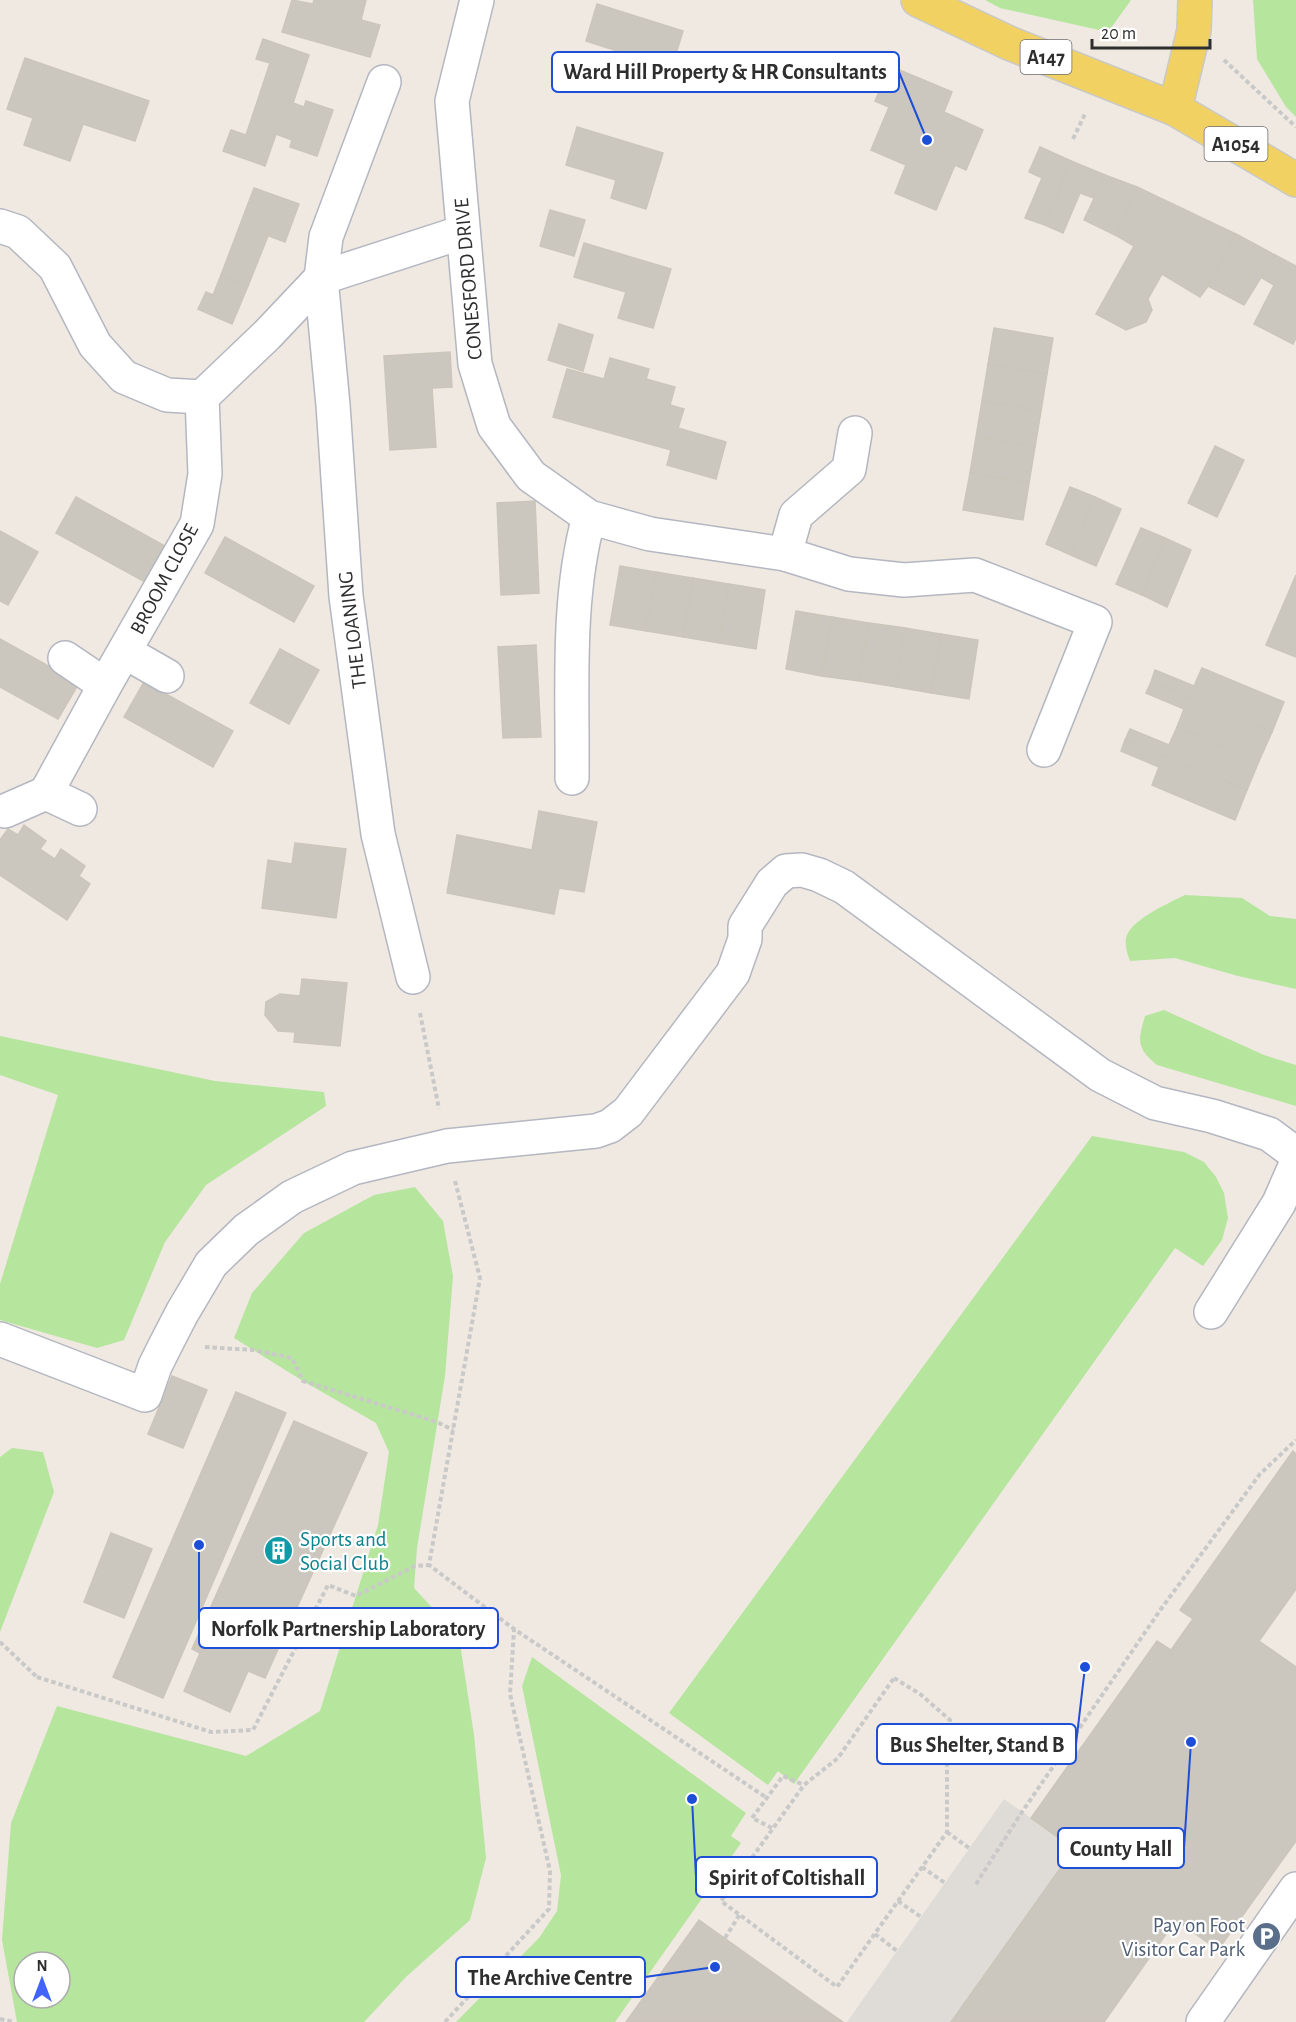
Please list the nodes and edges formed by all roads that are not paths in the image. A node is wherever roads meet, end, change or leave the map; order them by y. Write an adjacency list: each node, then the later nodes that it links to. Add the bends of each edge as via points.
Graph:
1 (477, 0): 8 (street, CONESFORD DRIVE, via 452,101)
2 (918, 0): 5 (main road, A147, via 1009,43)
3 (1195, 15): 5 (main road)
4 (384, 82): 9 (street, via 326,237)
5 (1175, 109): 6 (main road, A1054)
6 (1296, 180)
7 (0, 226): 10 (street, via 18,232 55,267 95,345 124,377 167,395)
8 (463, 232): 9 (street); 12 (street, CONESFORD DRIVE, via 475,363 494,426 531,476)
9 (321, 278): 10 (street); 23 (street, THE LOANING, via 346,596 378,834)
10 (202, 397): 14 (street, BROOM CLOSE, via 205,474 197,524)
11 (855, 433): 13 (street, via 849,469 796,515)
12 (589, 517): 13 (street, CONESFORD DRIVE, via 650,534); 19 (street, via 574,590)
13 (785, 554): 18 (street, CONESFORD DRIVE, via 849,574 904,580 975,575 1095,622)
14 (125, 652): 16 (street, BROOM CLOSE); 17 (street, BROOM CLOSE)
15 (64, 658): 17 (street)
16 (167, 676)
17 (105, 685): 20 (street, BROOM CLOSE)
18 (1044, 750)
19 (572, 778)
20 (46, 793): 21 (street); 22 (street)
21 (80, 809)
22 (5, 811)
23 (413, 977)
24 (1296, 1154): 27 (street, via 1269,1134 1155,1103 1100,1075 844,887 819,874 786,871 772,883 746,926 746,939 733,973 628,1112 610,1126 596,1131 447,1146 353,1168 292,1197 246,1230 211,1264 166,1344 145,1395)
25 (1296, 1164): 26 (street, via 1279,1203)
26 (1211, 1312)
27 (0, 1339)
28 (1296, 1889): 29 (street)
29 (1203, 2022)

